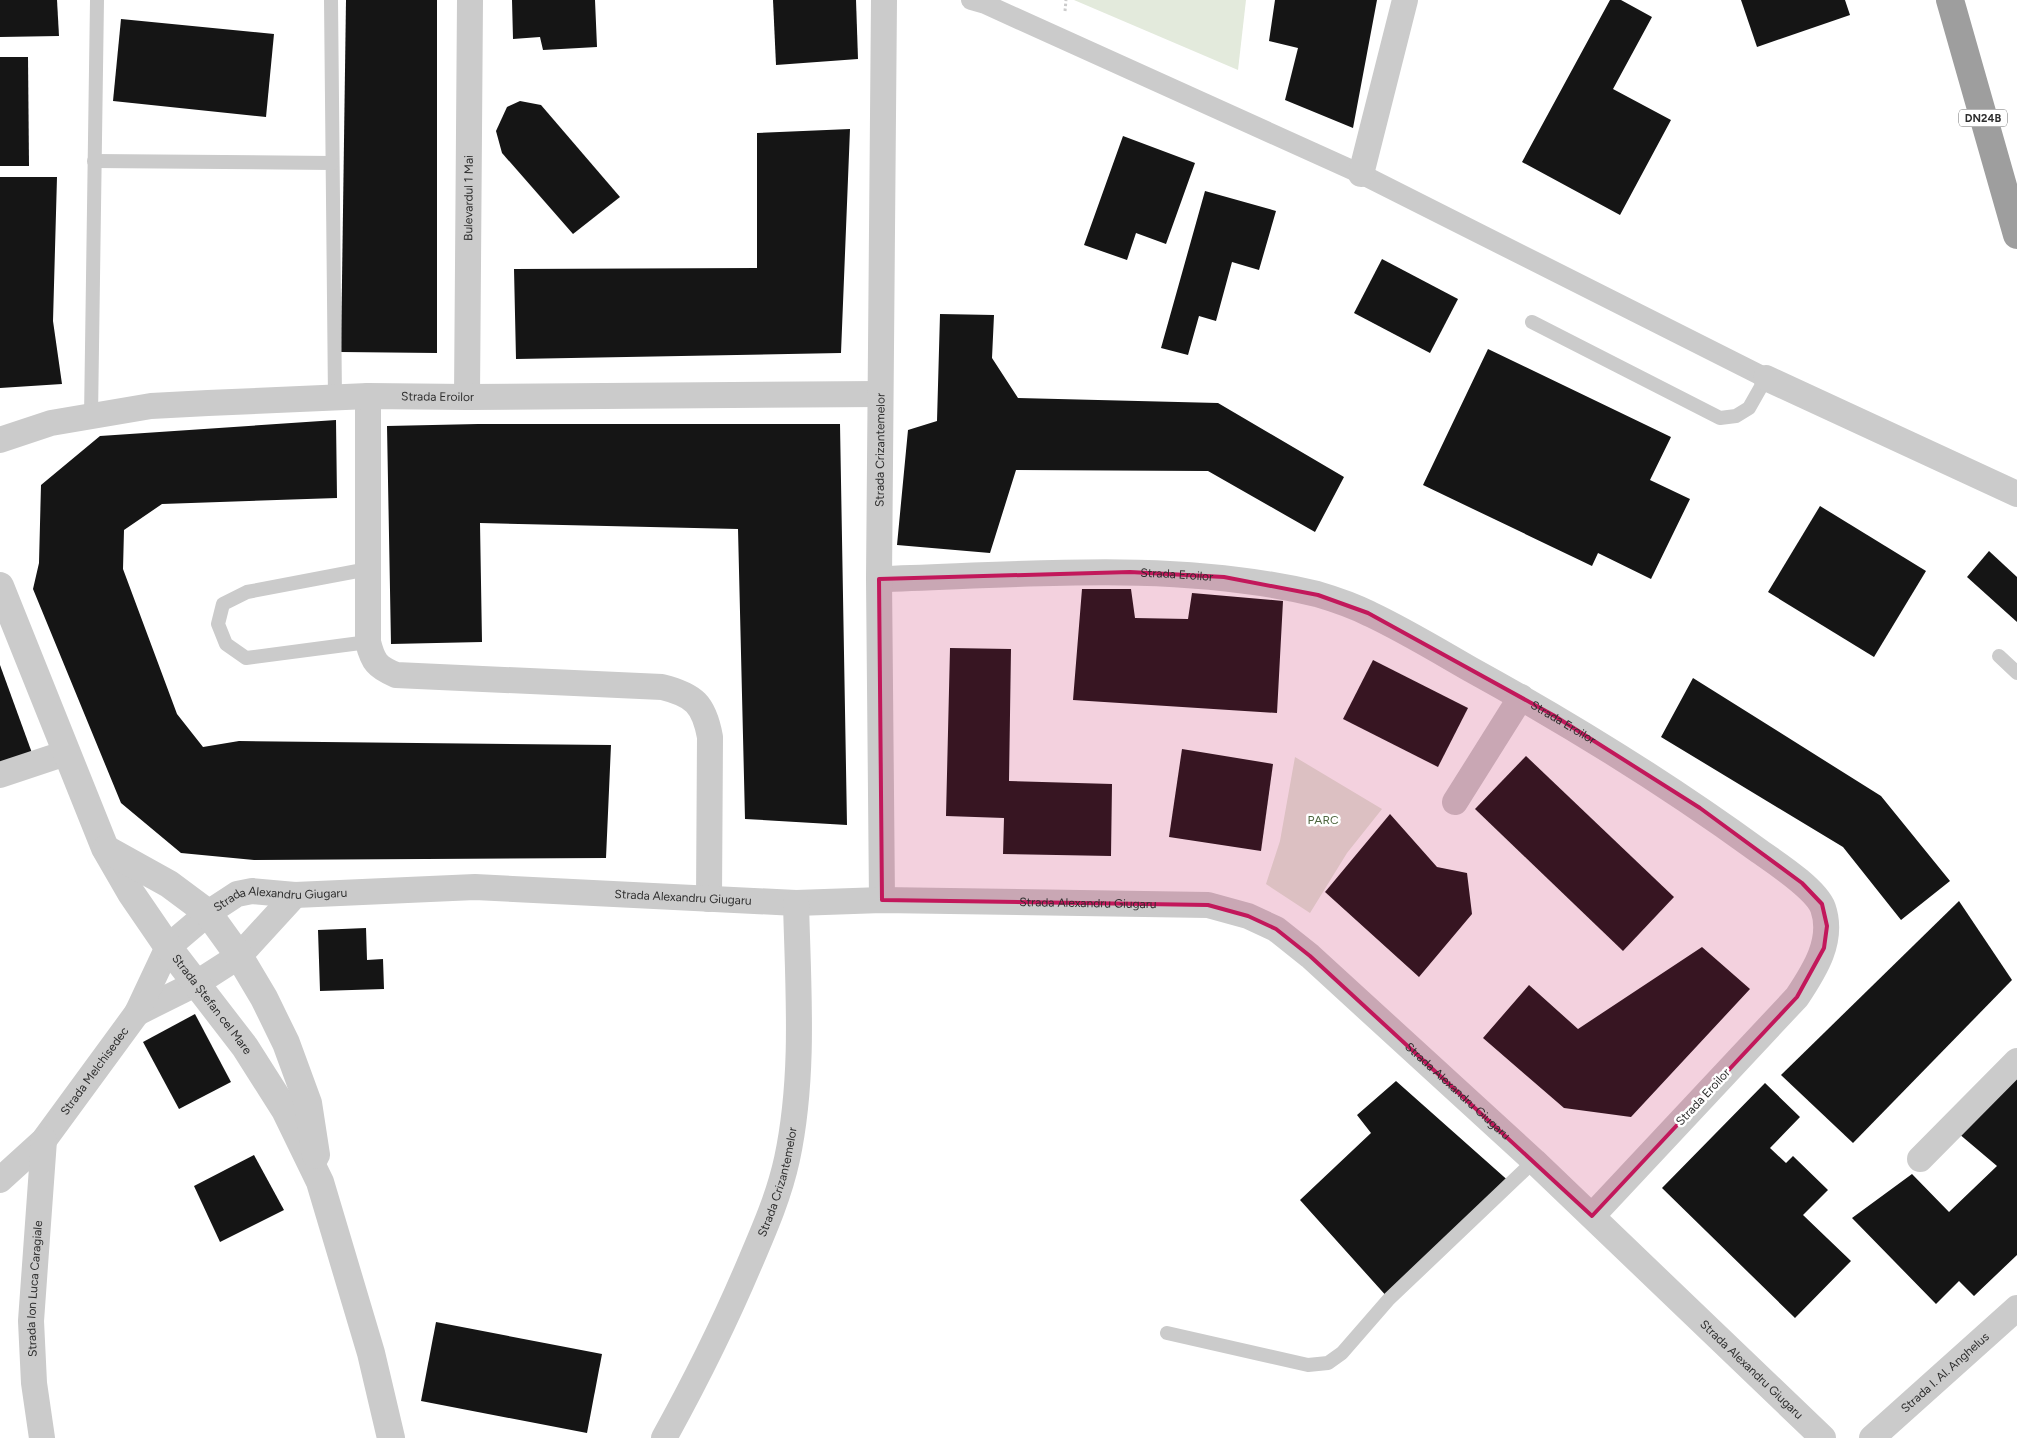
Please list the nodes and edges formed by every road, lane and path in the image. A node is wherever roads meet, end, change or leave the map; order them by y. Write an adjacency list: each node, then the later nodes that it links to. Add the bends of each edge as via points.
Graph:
1 (97, 0): 8 (lane)
2 (331, 0): 9 (lane)
3 (470, 0): 16 (street, Bulevardul 1 Mai)
4 (884, 0): 14 (street, Strada Crizantemelor)
5 (971, 0): 10 (street)
6 (1405, 0): 10 (street)
7 (1950, 0): 11 (highway, DN24B)
8 (94, 161): 9 (lane); 18 (lane)
9 (332, 163): 17 (lane)
10 (1361, 174): 13 (street)
11 (2017, 235)
12 (1532, 322): 13 (lane, via 1720,418 1736,416 1749,408)
13 (1766, 378): 20 (street)
14 (880, 394): 16 (street, Strada Eroilor); 22 (street, Strada Crizantemelor)
15 (368, 396): 16 (street, Strada Eroilor); 17 (street, Strada Eroilor); 21 (street)
16 (467, 397)
17 (335, 398): 18 (street, Strada Eroilor, via 151,406)
18 (91, 416): 19 (street, Strada Eroilor, via 50,423)
19 (0, 440)
20 (2017, 494)
21 (368, 569): 24 (street); 24 (lane, via 246,592 223,604 218,624 226,644 246,658)
22 (879, 579): 27 (street, Strada Eroilor, via 1130,572 1224,577 1318,595 1368,613); 34 (street, Strada Crizantemelor)
23 (0, 586): 28 (street, Strada Ștefan cel Mare)
24 (368, 642): 33 (street, via 372,658 381,669 396,675 662,687 682,692 696,702 707,718 710,737)
25 (1999, 656): 26 (lane)
26 (2017, 673)
27 (1521, 697): 30 (street); 47 (street, Strada Eroilor, via 1700,808 1795,878 1822,904 1827,926 1824,948 1797,997)
28 (66, 753): 29 (street); 31 (street, Strada Ștefan cel Mare)
29 (0, 775)
30 (1456, 802)
31 (105, 848): 36 (street, via 169,884); 37 (street, Strada Ștefan cel Mare)
32 (295, 895): 33 (street, Strada Alexandru Giugaru, via 475,888); 36 (street, Strada Alexandru Giugaru, via 237,894); 38 (street)
33 (709, 899): 35 (street, Strada Alexandru Giugaru)
34 (882, 900): 35 (street, Strada Alexandru Giugaru); 44 (street, Strada Alexandru Giugaru, via 1208,905 1248,916 1276,929 1310,956)
35 (796, 902): 52 (street, Strada Crizantemelor, via 797,1088 788,1158 776,1202 732,1304)
36 (208, 913): 37 (street, Strada Alexandru Giugaru); 38 (street)
37 (168, 947): 39 (street, Strada Ștefan cel Mare); 40 (street, Strada Melchisedec)
38 (239, 956): 39 (street); 46 (street, via 286,1042 308,1103)
39 (197, 984): 40 (street); 46 (street, Strada Ștefan cel Mare, via 245,1047 285,1110)
40 (137, 1013): 42 (street, Strada Melchisedec)
41 (2017, 1061): 43 (street)
42 (44, 1140): 45 (street, Strada Melchisedec); 50 (street, Strada Ion Luca Caragiale, via 31,1321 34,1383)
43 (1920, 1159)
44 (1534, 1161): 47 (street, Strada Alexandru Giugaru); 49 (lane, via 1389,1299 1342,1353 1328,1363 1308,1365)
45 (0, 1180)
46 (320, 1182): 51 (street, Strada Ștefan cel Mare, via 371,1354)
47 (1592, 1216): 53 (street, Strada Alexandru Giugaru)
48 (2017, 1308): 54 (street, Strada I. Al. Anghelus)
49 (1167, 1334)
50 (42, 1438)
51 (391, 1438)
52 (664, 1438)
53 (1823, 1438)
54 (1872, 1438)

